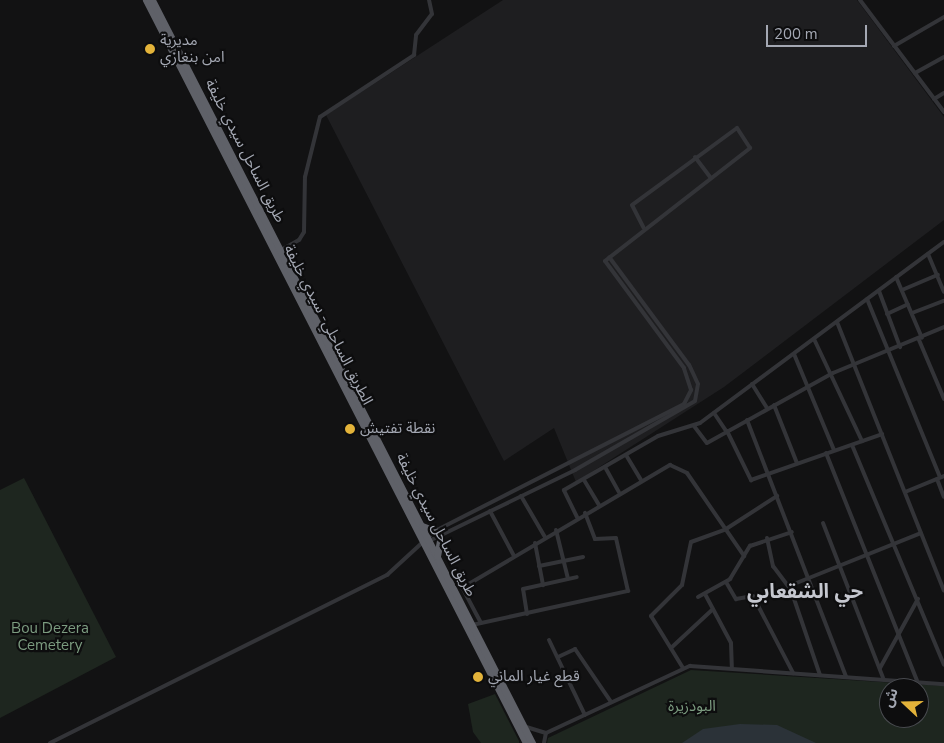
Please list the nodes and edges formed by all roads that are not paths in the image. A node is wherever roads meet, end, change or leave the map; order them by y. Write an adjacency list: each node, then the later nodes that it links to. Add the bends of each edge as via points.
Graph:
1 (146, 0): 83 (highway, الطريق الساحلي- سيدي خليفة)
2 (152, 0): 16 (highway, طريق الساحل سيدي خليفة)
3 (429, 0): 16 (street, via 432,14 416,36 414,55 320,117 305,177 304,232)
4 (860, 0): 6 (street)
5 (944, 17): 6 (street)
6 (894, 46): 8 (street)
7 (944, 57): 8 (street)
8 (915, 73): 10 (street)
9 (944, 94): 10 (street)
10 (934, 99): 11 (street)
11 (944, 112)
12 (696, 157): 13 (street); 13 (street, via 734,128 753,146); 14 (street, via 632,205)
13 (712, 178): 14 (street)
14 (643, 227): 18 (street)
15 (944, 242): 17 (street)
16 (280, 250): 75 (highway, طريق الساحل سيدي خليفة)
17 (928, 254): 19 (street); 20 (street)
18 (607, 259): 37 (street); 38 (street)
19 (938, 276): 22 (street); 23 (street)
20 (896, 277): 21 (street); 22 (street)
21 (879, 290): 24 (street); 28 (street)
22 (902, 290): 26 (street)
23 (944, 292)
24 (867, 299): 29 (street); 34 (street)
25 (944, 300): 27 (street)
26 (908, 304): 27 (street); 28 (street)
27 (912, 313): 32 (street)
28 (888, 314): 33 (street)
29 (837, 322): 31 (street); 36 (street)
30 (944, 327): 32 (street)
31 (814, 339): 35 (street); 39 (street)
32 (920, 339): 33 (street); 42 (street)
33 (900, 347): 34 (street)
34 (888, 351): 36 (street); 62 (street)
35 (794, 354): 40 (street); 41 (street)
36 (853, 364): 39 (street); 49 (street)
37 (689, 365): 38 (street); 56 (street, via 699,390 692,405)
38 (684, 368): 53 (street, via 691,390 684,404)
39 (833, 372): 41 (street); 50 (street)
40 (752, 384): 44 (street); 45 (street)
41 (809, 386): 43 (street); 52 (street)
42 (944, 399)
43 (774, 405): 44 (street); 57 (street)
44 (767, 408): 46 (street)
45 (714, 413): 47 (street); 48 (street)
46 (747, 420): 48 (street); 60 (street)
47 (694, 426): 48 (street, via 706,443); 55 (street, via 658,436)
48 (727, 432): 60 (street, via 748,479)
49 (882, 434): 50 (street); 66 (street)
50 (862, 441): 51 (street)
51 (852, 444): 52 (street); 85 (street)
52 (834, 450): 54 (street)
53 (592, 453): 56 (street); 59 (street)
54 (826, 453): 57 (street); 86 (street)
55 (626, 455): 58 (street); 64 (street)
56 (595, 458): 61 (street)
57 (797, 463): 60 (street)
58 (605, 467): 63 (street); 65 (street)
59 (559, 470): 61 (street); 80 (street)
60 (769, 474): 68 (street)
61 (561, 475): 67 (street)
62 (940, 477): 66 (street); 69 (street)
63 (584, 480): 70 (street); 73 (street, via 563,493)
64 (641, 480): 65 (street); 76 (street, via 670,465 681,467)
65 (619, 492): 70 (street)
66 (905, 492): 79 (street)
67 (520, 496): 71 (street); 81 (street)
68 (777, 496): 76 (street); 78 (street)
69 (944, 497)
70 (599, 505): 72 (street)
71 (490, 511): 80 (street); 88 (street)
72 (585, 513): 73 (street); 109 (street, via 595,539 616,538 628,591)
73 (577, 517): 77 (street)
74 (823, 523): 92 (street)
75 (421, 526): 80 (highway); 83 (highway, طريق الساحل سيدي خليفة)
76 (726, 529): 89 (street); 114 (street, via 691,542 682,585 650,616)
77 (556, 530): 81 (street); 91 (street)
78 (792, 532): 82 (street); 97 (street)
79 (921, 533): 85 (street); 95 (street)
80 (438, 534): 83 (street); 83 (street); 87 (highway)
81 (545, 537): 84 (street)
82 (767, 538): 89 (street, via 747,548); 101 (street, via 773,566)
83 (424, 541): 87 (highway, طريق الساحل سيدي خليفة); 132 (street, via 387,575); 133 (highway, الطريق الساحلي- سيدي خليفة)
84 (535, 543): 88 (street); 93 (street)
85 (896, 543): 86 (street); 107 (street)
86 (867, 554): 92 (street); 112 (street)
87 (437, 556): 104 (highway, طريق الساحل سيدي خليفة)
88 (514, 556): 102 (street)
89 (744, 556): 99 (street)
90 (583, 557): 91 (street)
91 (563, 561): 93 (street); 98 (street)
92 (840, 565): 97 (street); 119 (street)
93 (539, 566): 100 (street)
94 (944, 573): 95 (street)
95 (938, 576): 103 (street)
96 (577, 577): 98 (street)
97 (811, 577): 101 (street); 122 (street)
98 (568, 579): 100 (street)
99 (726, 582): 105 (street); 120 (street, via 736,599 753,596)
100 (543, 585): 109 (street, via 523,590)
101 (789, 586): 121 (street)
102 (462, 588): 104 (street); 110 (street)
103 (944, 591)
104 (455, 592): 111 (highway, طريق الساحل سيدي خليفة)
105 (705, 594): 106 (street); 108 (street)
106 (698, 597)
107 (918, 599): 112 (street); 116 (street)
108 (713, 609): 114 (street); 118 (street, via 731,643)
109 (527, 614): 110 (street)
110 (481, 623): 111 (street)
111 (472, 625): 130 (highway, طريق الساحل سيدي خليفة)
112 (899, 634): 119 (street); 124 (street)
113 (550, 640): 115 (street)
114 (670, 648): 117 (street)
115 (558, 657): 128 (street, via 575,649); 129 (street)
116 (944, 665)
117 (683, 668): 118 (street); 128 (street)
118 (732, 668): 120 (street)
119 (880, 668): 123 (street)
120 (793, 673): 121 (street)
121 (820, 675): 122 (street)
122 (846, 677): 125 (street)
123 (883, 678)
124 (917, 678)
125 (879, 680)
126 (929, 682): 127 (street)
127 (944, 684)
128 (611, 702): 129 (street)
129 (585, 715): 131 (street)
130 (523, 725): 131 (street); 134 (highway, طريق الساحل سيدي خليفة)
131 (546, 734): 135 (street)
132 (50, 743)
133 (526, 743)
134 (532, 743)
135 (544, 743)

